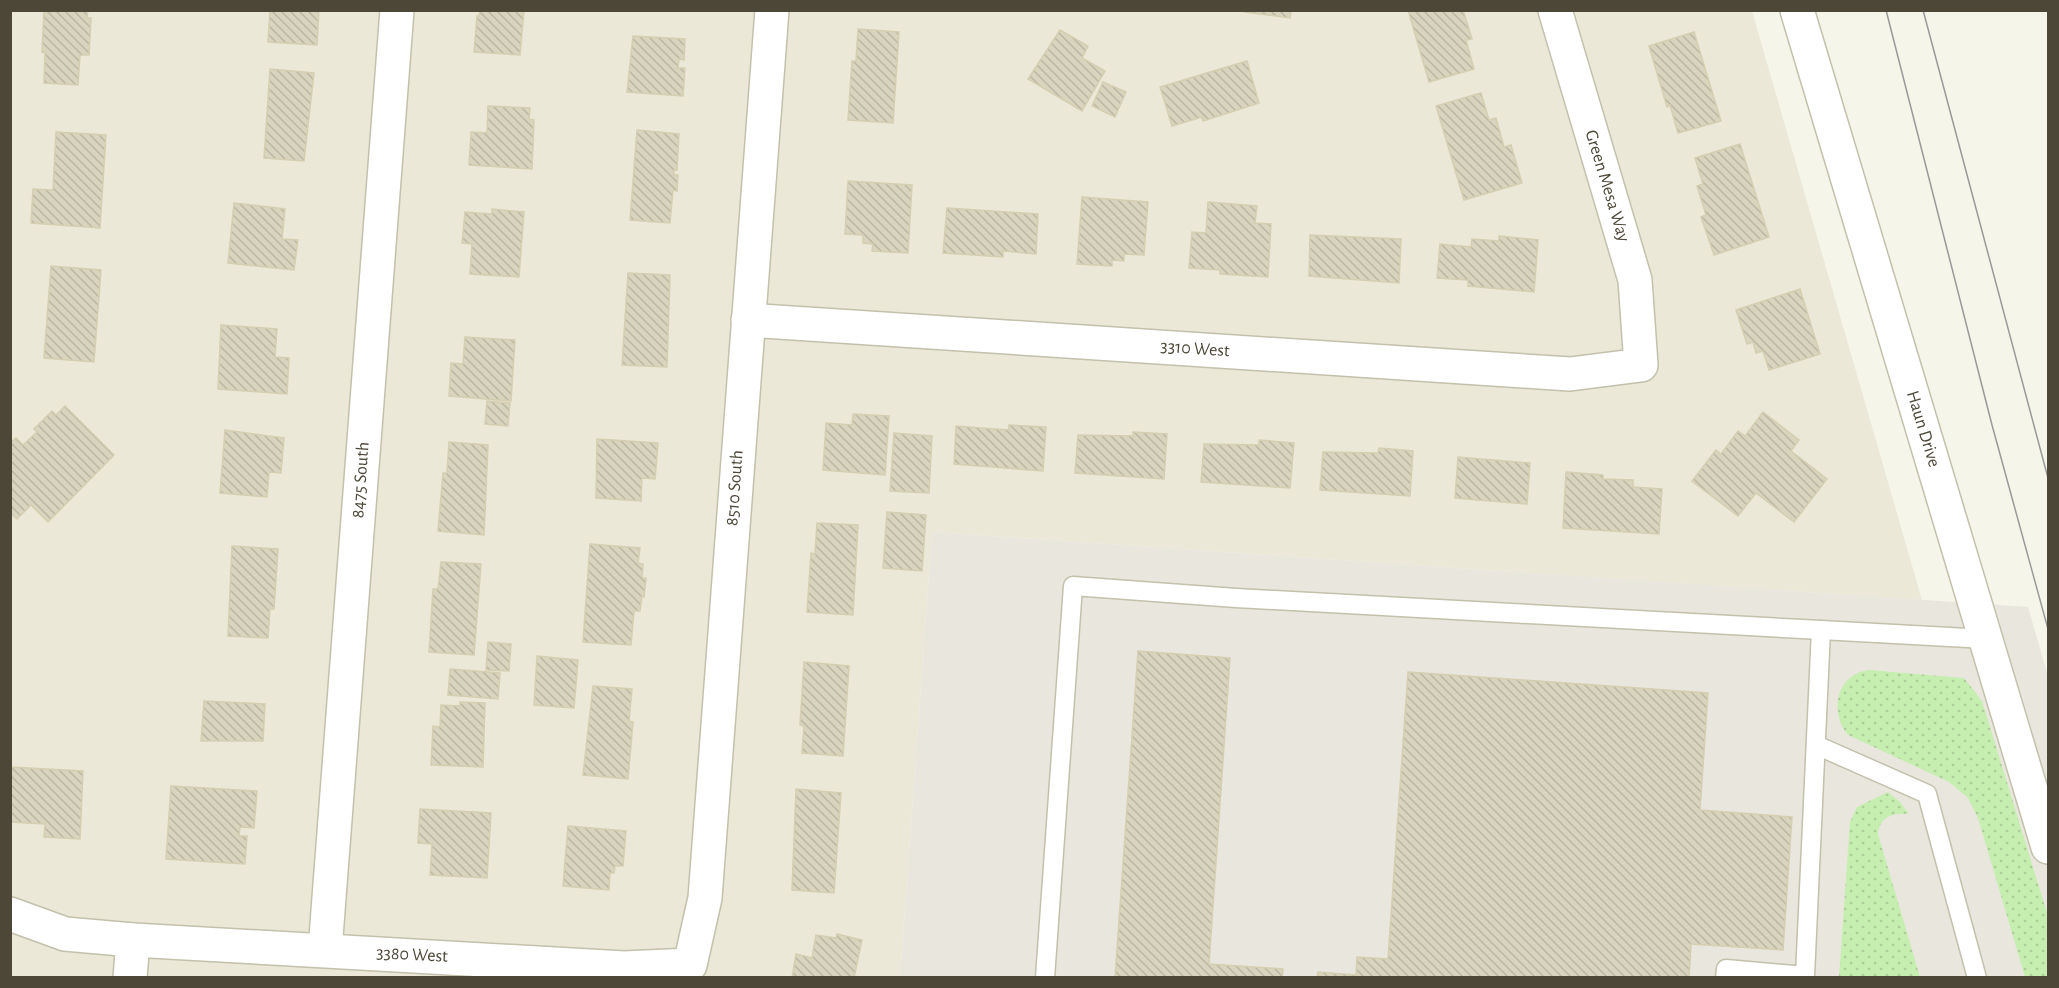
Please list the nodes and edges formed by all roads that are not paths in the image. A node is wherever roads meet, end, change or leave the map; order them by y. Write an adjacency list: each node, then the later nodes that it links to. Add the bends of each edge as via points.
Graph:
1 (397, 10): 13 (street, 8475 South)
2 (772, 10): 5 (street, 8510 South)
3 (1555, 10): 6 (street, Green Mesa Way, via 1635,280)
4 (1797, 10): 8 (street, Haun Drive)
5 (748, 320): 6 (street, 3310 West, via 1570,374); 14 (street, 8510 South, via 705,898)
6 (1641, 365)
7 (1821, 630): 8 (lane); 9 (lane); 17 (lane, via 1073,586)
8 (1986, 639): 10 (street, Haun Drive)
9 (1816, 745): 15 (lane); 19 (lane, via 1927,794)
10 (2049, 847)
11 (10, 914): 12 (street, 3380 West, via 65,934)
12 (133, 940): 13 (street, 3380 West); 16 (street)
13 (326, 950): 14 (street, 3380 West, via 624,968)
14 (690, 965)
15 (1805, 977): 18 (lane, via 1726,969)
16 (130, 978)
17 (1045, 978)
18 (1725, 978)
19 (1977, 978)

